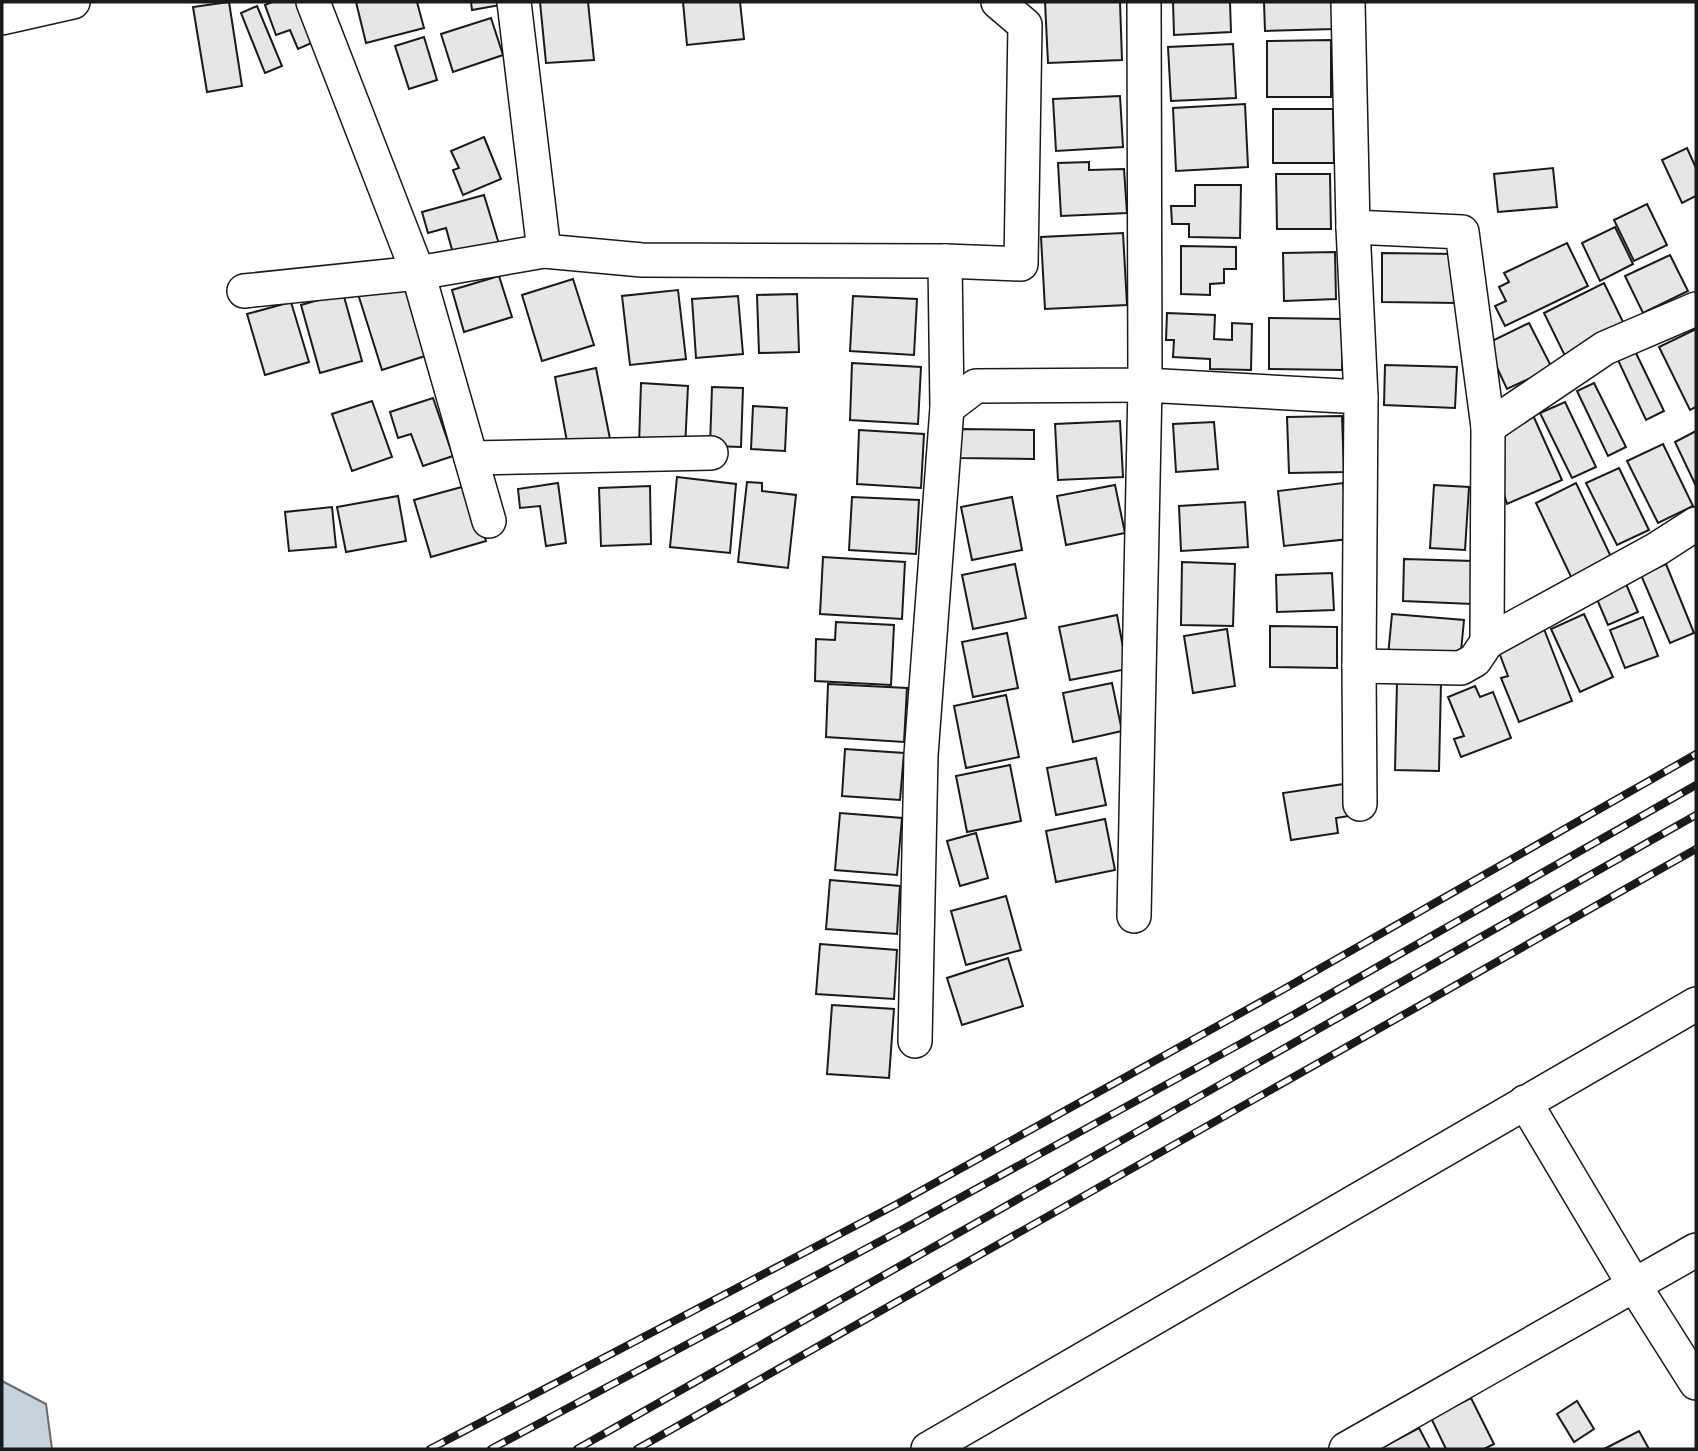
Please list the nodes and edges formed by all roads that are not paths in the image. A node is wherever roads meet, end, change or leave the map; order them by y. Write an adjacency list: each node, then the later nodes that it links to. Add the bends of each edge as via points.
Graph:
1 (73, 2): 7 (street)
2 (313, 2): 11 (street)
3 (514, 2): 9 (street)
4 (998, 2): 10 (street, via 1025,25 1021,264)
5 (1144, 2): 14 (street)
6 (1348, 2): 8 (street)
7 (2, 18)
8 (1353, 227): 15 (street); 17 (street, via 1462,232)
9 (544, 251): 10 (street, via 642,260); 11 (street)
10 (945, 261): 16 (street)
11 (418, 273): 12 (street); 19 (street)
12 (244, 291)
13 (1696, 309): 17 (street, via 1605,348)
14 (1145, 385): 15 (street); 16 (street, via 976,386); 25 (street)
15 (1361, 397): 23 (street)
16 (947, 408): 27 (street, via 921,755)
17 (1488, 428): 22 (street)
18 (710, 453): 19 (street)
19 (471, 458): 20 (street)
20 (489, 521)
21 (1696, 524): 22 (street)
22 (1487, 642): 23 (street, via 1475,660 1461,668)
23 (1359, 666): 24 (street)
24 (1360, 804)
25 (1133, 916)
26 (1696, 1004): 28 (street)
27 (915, 1041)
28 (1525, 1102): 30 (street); 32 (street)
29 (1696, 1250): 30 (street)
30 (1634, 1285): 31 (street); 33 (street)
31 (1696, 1383)
32 (928, 1449)
33 (1346, 1449)

